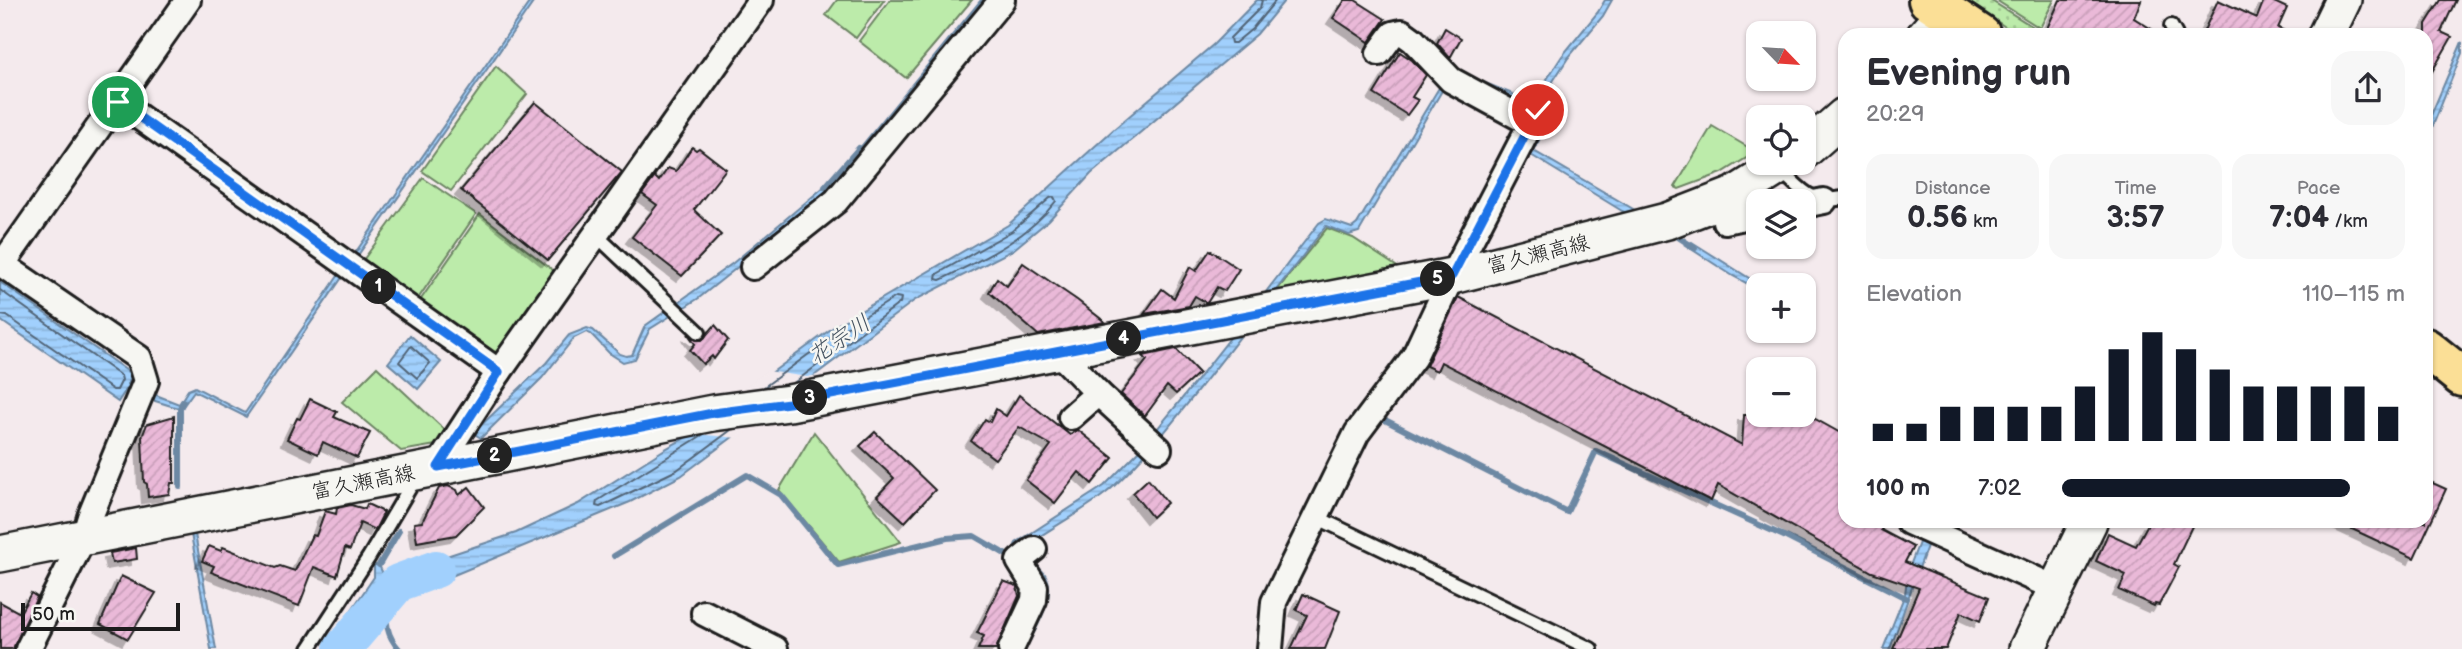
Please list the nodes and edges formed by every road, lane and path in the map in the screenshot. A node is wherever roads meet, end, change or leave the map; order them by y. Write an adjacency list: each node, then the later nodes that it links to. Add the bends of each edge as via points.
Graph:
1 (188, 0): 9 (street)
2 (761, 0): 17 (street)
3 (1002, 0): 19 (street, via 836,201)
4 (2343, 0): 7 (main road)
5 (1933, 16): 6 (main road)
6 (1963, 28)
7 (2329, 28)
8 (1379, 53): 20 (street, via 1393,34 1402,32 1451,80 1534,117)
9 (118, 102): 18 (street); 24 (street)
10 (1838, 121): 11 (main road, 富久瀬高線)
11 (1816, 138)
12 (1765, 175): 20 (main road, 富久瀬高線, via 1734,195 1667,221)
13 (1798, 175): 14 (lane, via 1811,198)
14 (1824, 201)
15 (1746, 217): 16 (street)
16 (1725, 221)
17 (596, 235): 21 (lane); 24 (street)
18 (1, 264): 33 (street, via 139,358 146,381)
19 (753, 267)
20 (1452, 276): 22 (main road, 富久瀬高線); 30 (street, via 1414,357 1357,433)
21 (699, 332)
22 (1057, 351): 26 (street); 29 (main road, 富久瀬高線)
23 (2433, 354): 25 (main road)
24 (499, 372): 29 (street)
25 (2462, 377)
26 (1098, 393): 27 (street); 28 (street)
27 (1071, 417)
28 (1158, 449)
29 (429, 469): 33 (main road, 富久瀬高線); 39 (lane)
30 (1316, 517): 42 (street, via 1274,601); 43 (lane)
31 (1922, 528): 36 (street)
32 (2086, 528): 36 (main road)
33 (84, 537): 35 (main road, 富久瀬高線); 38 (street)
34 (1034, 549): 41 (street, via 1020,561 1035,587 1034,600)
35 (0, 554)
36 (2057, 589): 44 (main road)
37 (704, 612): 40 (street)
38 (28, 649)
39 (309, 649)
40 (775, 649)
41 (1011, 649)
42 (1270, 649)
43 (1591, 649)
44 (2028, 649)

